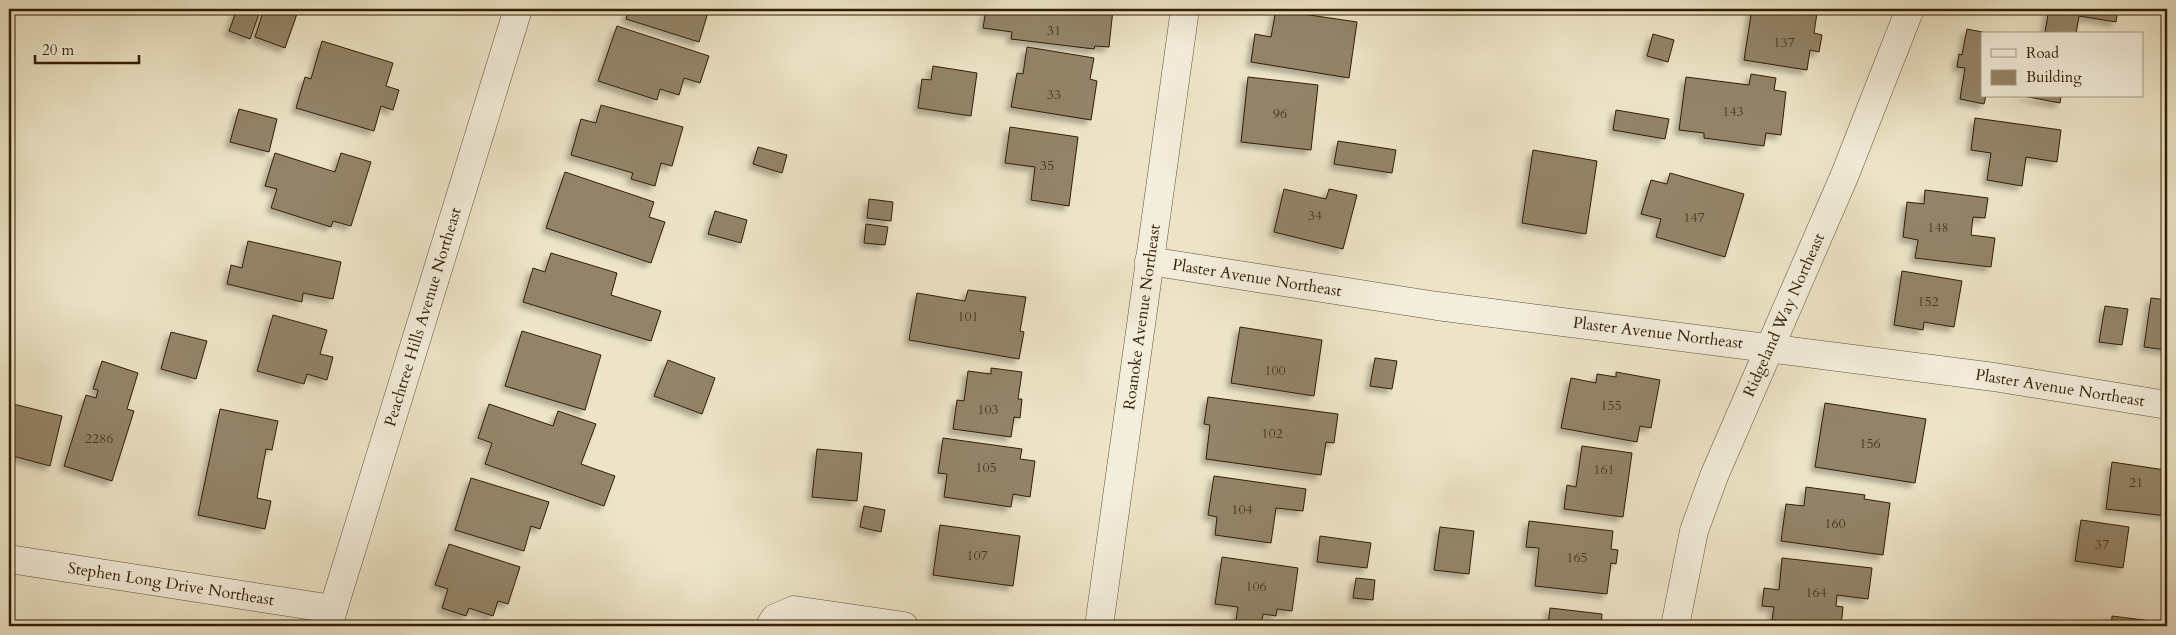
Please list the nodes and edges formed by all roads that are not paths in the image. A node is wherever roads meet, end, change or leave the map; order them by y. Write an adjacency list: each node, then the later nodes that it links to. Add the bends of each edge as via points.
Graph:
1 (518, 9): 8 (street, Peachtree Hills Avenue Northeast)
2 (1185, 9): 4 (street, Roanoke Avenue Northeast)
3 (1910, 9): 5 (street, Ridgeland Way Northeast, via 1844,177)
4 (1149, 261): 5 (street, Plaster Avenue Northeast, via 1438,306); 11 (street, Roanoke Avenue Northeast)
5 (1770, 347): 6 (street, Plaster Avenue Northeast, via 1994,377); 12 (street, Ridgeland Way Northeast, via 1714,476 1694,531)
6 (2167, 405)
7 (9, 559): 8 (street, Stephen Long Drive Northeast)
8 (331, 618)
9 (770, 626): 10 (street, via 775,618 794,610)
10 (904, 626)
11 (1098, 626)
12 (1675, 626)

